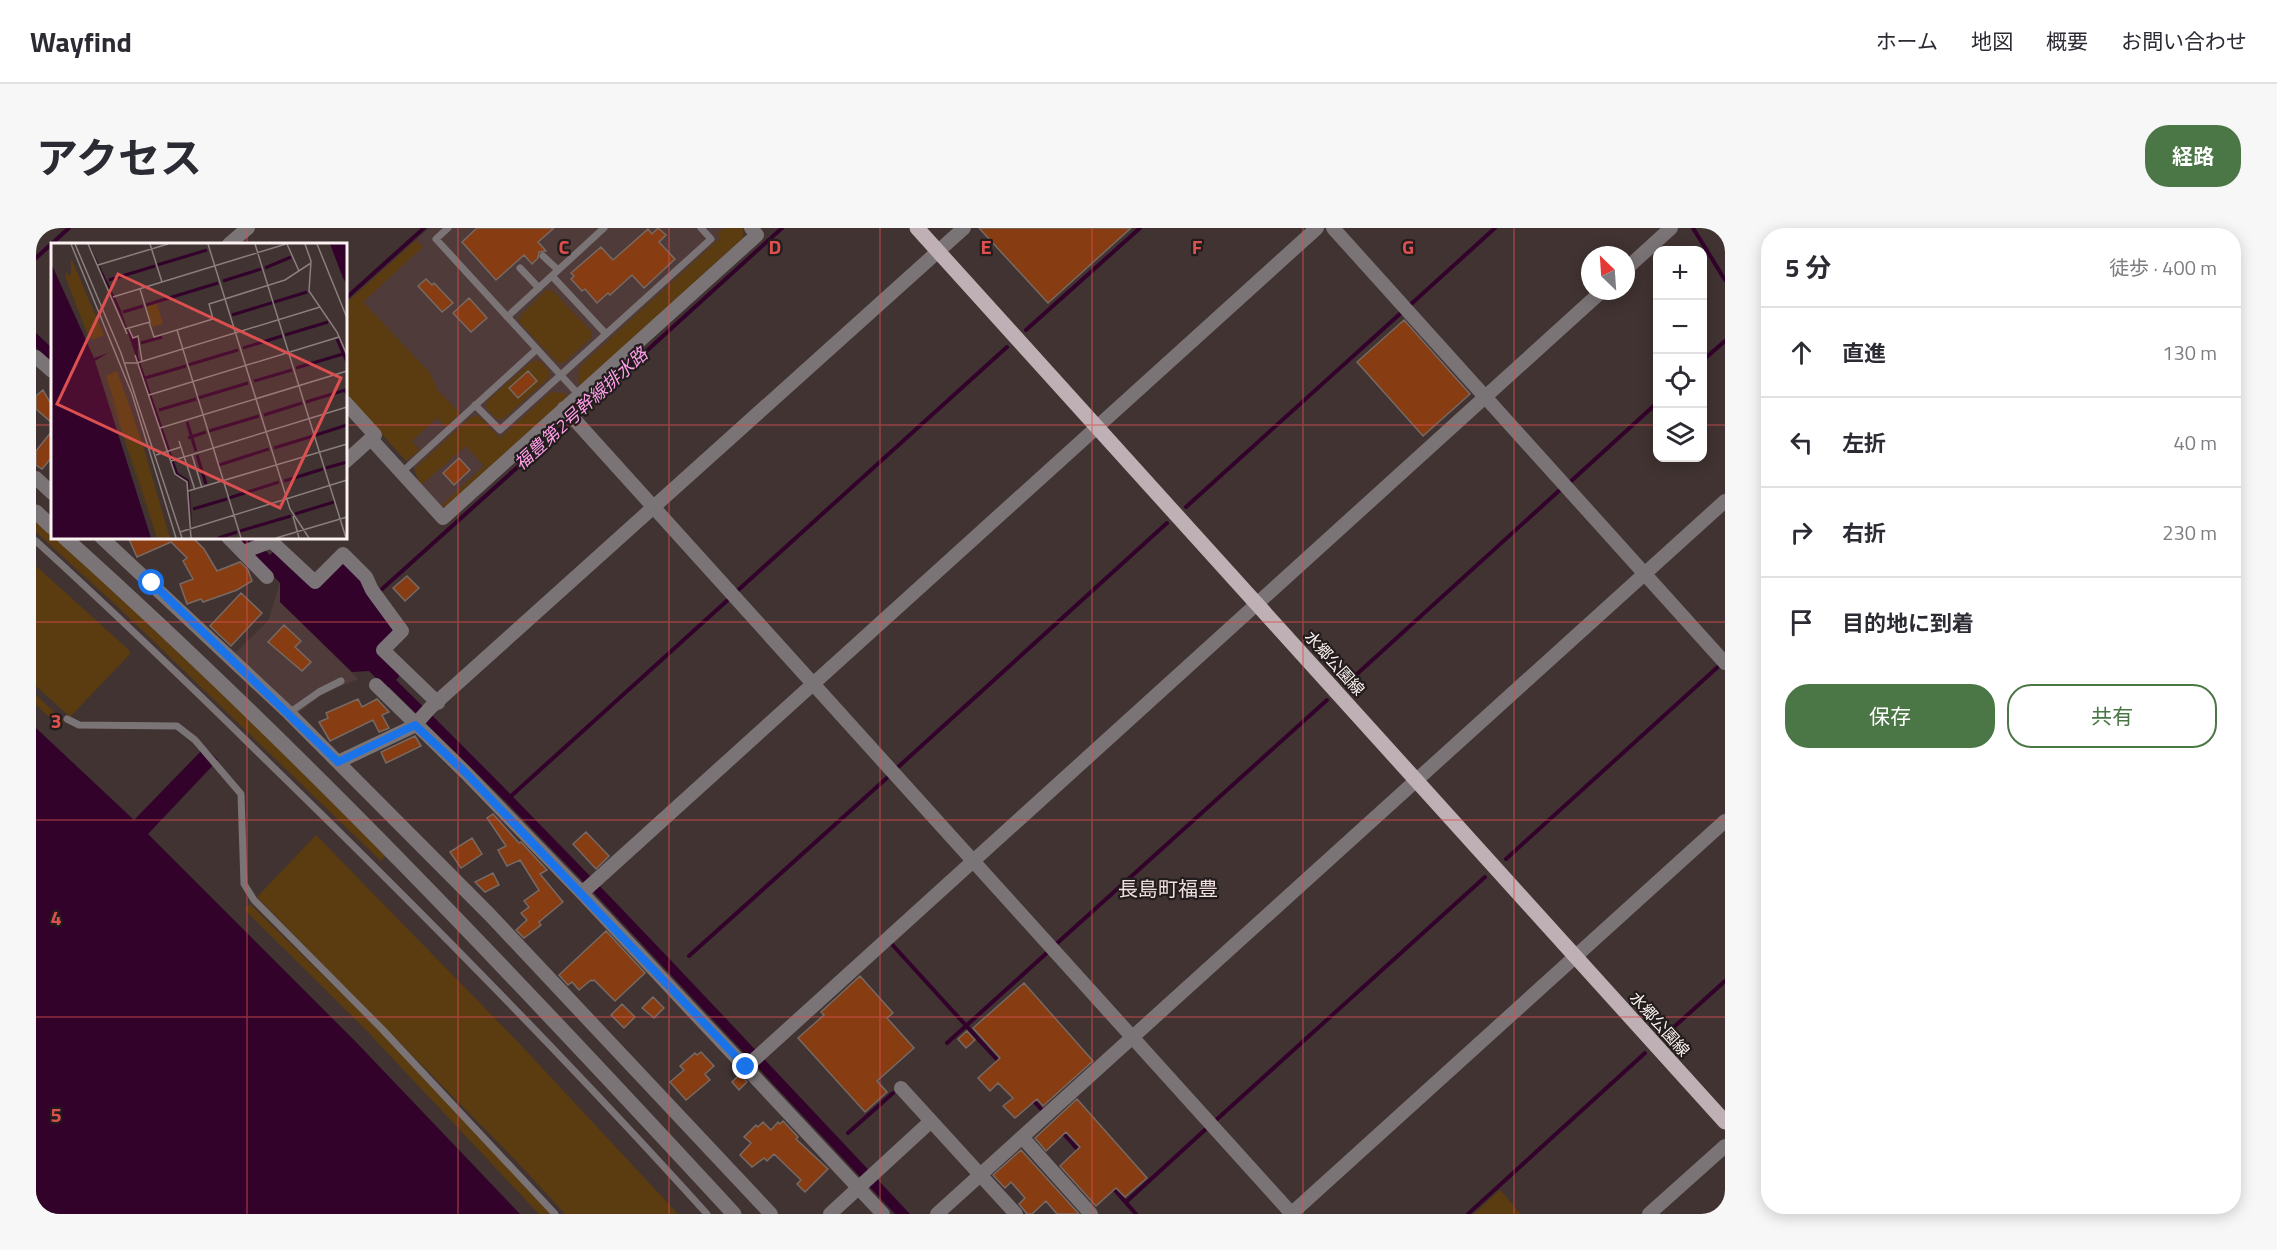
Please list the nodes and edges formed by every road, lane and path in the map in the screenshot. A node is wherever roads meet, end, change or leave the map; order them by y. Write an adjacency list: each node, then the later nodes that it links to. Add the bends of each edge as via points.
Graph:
1 (248, 228): 13 (street)
2 (448, 228): 22 (lane, via 436,239)
3 (589, 228): 12 (lane)
4 (604, 228): 12 (lane)
5 (701, 228): 23 (lane, via 711,239)
6 (751, 228): 28 (street, via 757,235)
7 (917, 228): 14 (main road, 水郷公園線)
8 (964, 228): 14 (street)
9 (1317, 228): 33 (street)
10 (1333, 228): 29 (street)
11 (1671, 228): 16 (street)
12 (596, 236): 18 (lane)
13 (230, 243)
14 (938, 252): 33 (main road, 水郷公園線); 40 (street)
15 (543, 256): 18 (lane)
16 (1635, 261)
17 (520, 268): 20 (lane)
18 (558, 270): 19 (lane)
19 (552, 276): 20 (lane); 23 (lane)
20 (539, 288): 22 (lane)
21 (1592, 300): 29 (street)
22 (507, 317): 24 (lane)
23 (606, 334): 27 (lane)
24 (537, 349): 27 (lane); 31 (lane)
25 (36, 357): 26 (street)
26 (51, 370)
27 (561, 375): 28 (lane); 31 (lane, via 500,430)
28 (579, 395): 32 (street)
29 (1485, 397): 49 (street); 51 (street)
30 (346, 403): 34 (street, via 375,435)
31 (475, 405): 36 (lane)
32 (569, 414): 36 (street, via 443,518); 40 (street)
33 (1097, 426): 51 (main road, 水郷公園線); 54 (street)
34 (371, 439): 35 (street); 36 (street)
35 (346, 461)
36 (401, 473)
37 (36, 478): 38 (street)
38 (51, 492)
39 (1725, 501): 49 (street)
40 (653, 507): 54 (street); 56 (street)
41 (36, 512): 42 (street)
42 (51, 525)
43 (65, 538): 77 (street, via 137,602 464,925)
44 (102, 538): 57 (street)
45 (229, 538): 48 (street)
46 (270, 540): 48 (street); 56 (street, via 315,582 343,554 366,578 402,631 383,650)
47 (36, 541): 76 (lane, via 122,619 397,887)
48 (243, 552): 50 (street)
49 (1644, 574): 52 (street); 61 (street)
50 (267, 577)
51 (1256, 603): 61 (main road, 水郷公園線); 63 (street)
52 (1725, 663)
53 (341, 681): 57 (lane)
54 (813, 684): 63 (street); 64 (street)
55 (376, 685): 59 (street)
56 (434, 706): 59 (street)
57 (289, 713): 60 (street)
58 (67, 719): 75 (lane, via 79,725 177,726 195,740 241,794 244,884 254,900 382,1029)
59 (417, 723): 60 (street); 64 (street)
60 (338, 762): 78 (street, via 528,954)
61 (1416, 780): 65 (main road, 水郷公園線); 66 (street)
62 (1725, 821): 65 (street)
63 (973, 860): 66 (street); 67 (street)
64 (583, 892): 67 (street)
65 (1575, 956): 70 (main road, 水郷公園線); 84 (street)
66 (1132, 1037): 71 (street); 84 (street)
67 (747, 1065): 74 (street)
68 (901, 1088): 69 (street)
69 (931, 1121): 73 (street); 74 (street)
70 (1725, 1122)
71 (1022, 1137): 73 (street); 83 (street)
72 (1725, 1146): 85 (street)
73 (980, 1175): 81 (street); 82 (street)
74 (860, 1187): 79 (street); 80 (street)
75 (555, 1214)
76 (707, 1214)
77 (734, 1214)
78 (771, 1214)
79 (830, 1214)
80 (883, 1214)
81 (937, 1214)
82 (1016, 1214)
83 (1091, 1214)
84 (1292, 1214)
85 (1649, 1214)

